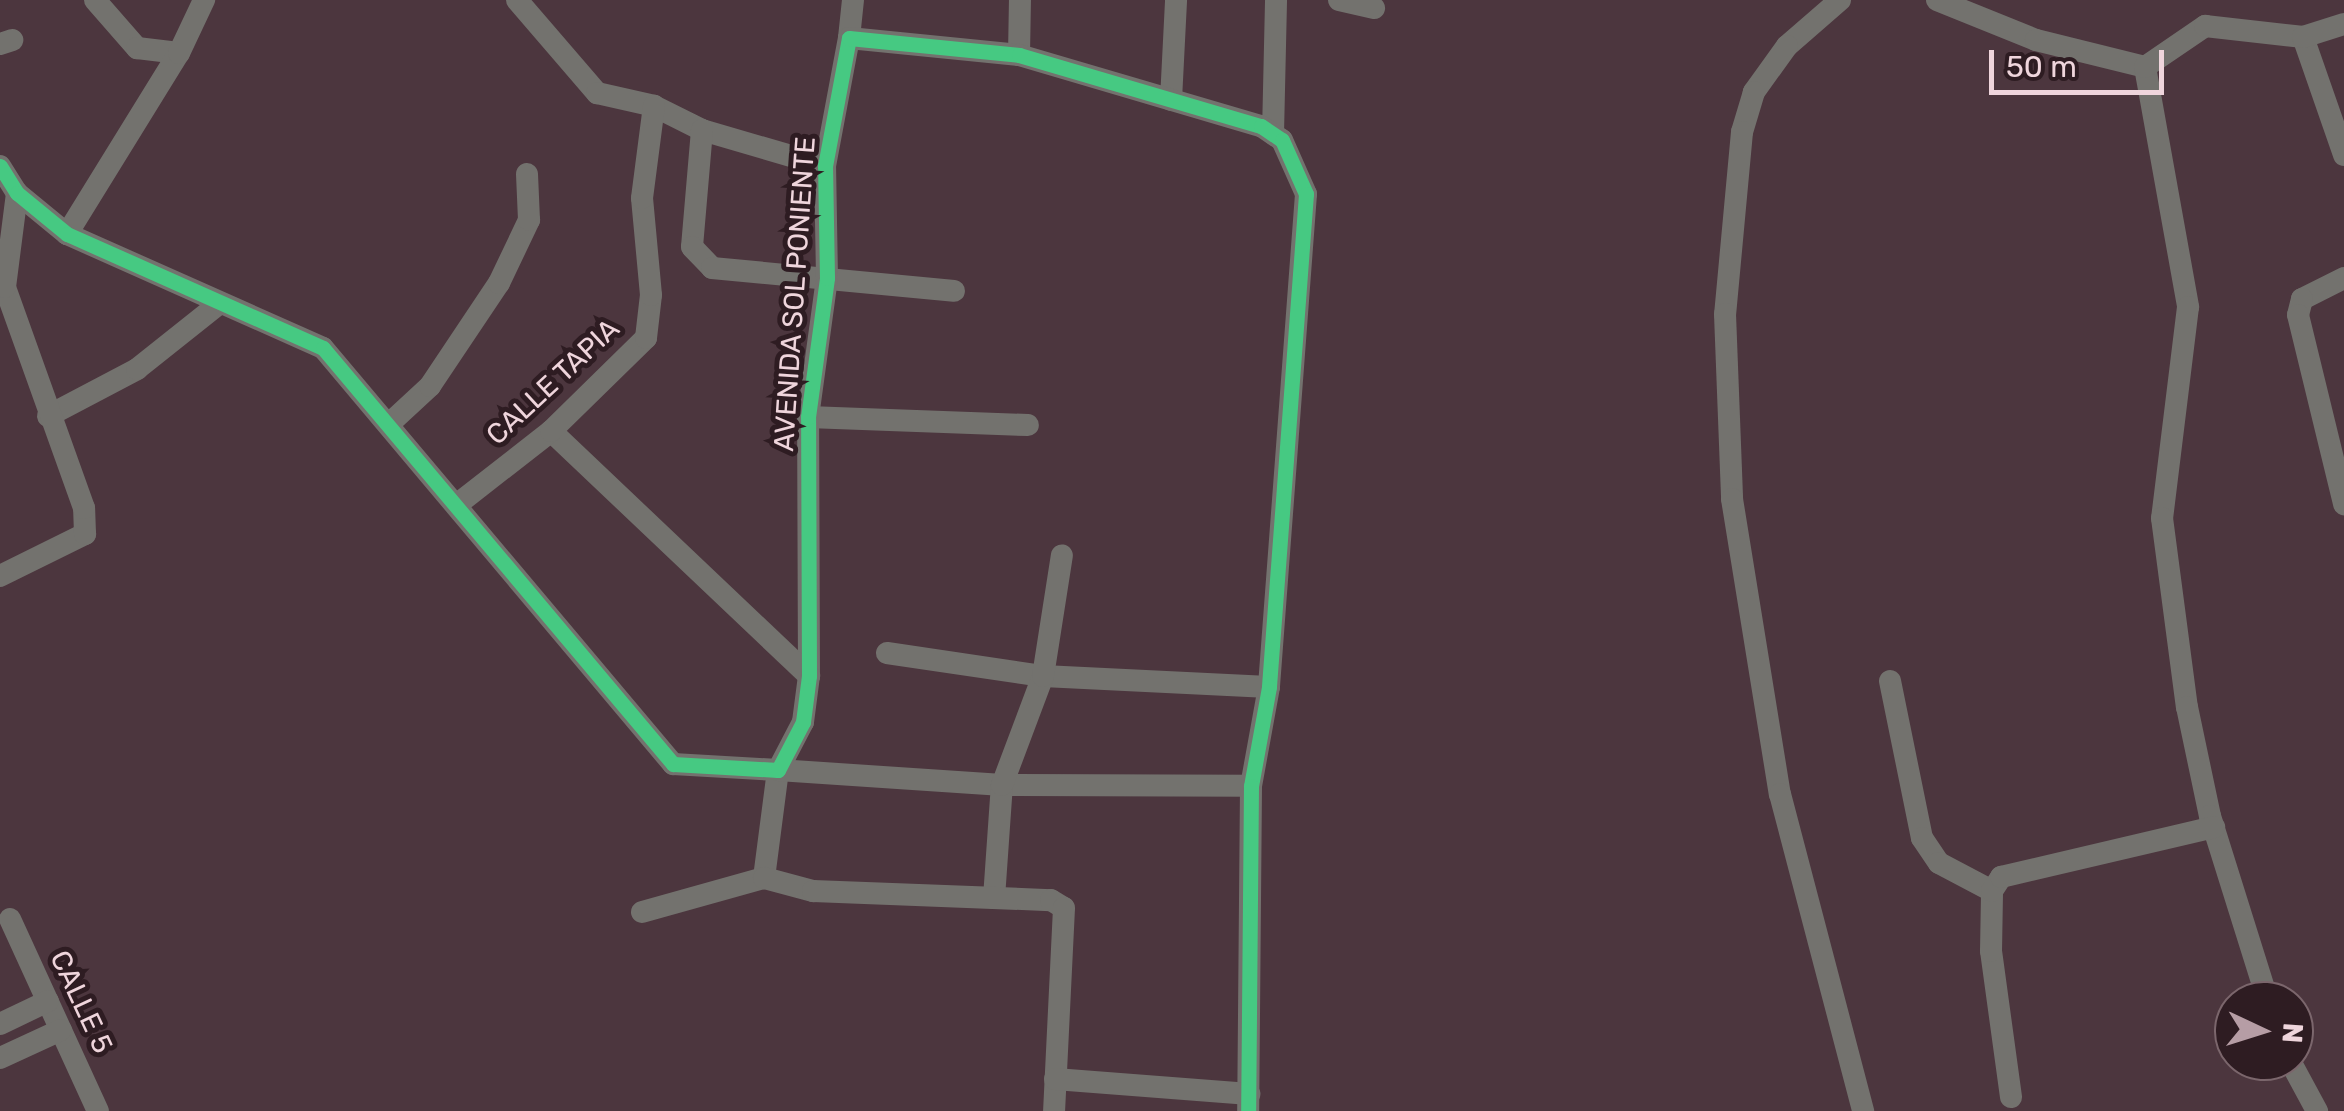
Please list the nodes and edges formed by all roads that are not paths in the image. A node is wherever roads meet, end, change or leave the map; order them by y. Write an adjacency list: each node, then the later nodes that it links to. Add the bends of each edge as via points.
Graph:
1 (96, 0): 15 (street, via 136,48)
2 (204, 0): 15 (street)
3 (517, 0): 19 (street, via 597,93)
4 (853, 0): 13 (street, AVENIDA SOL PONIENTE)
5 (1020, 0): 16 (street)
6 (1176, 0): 18 (street)
7 (1276, 0): 21 (street)
8 (1338, 0): 11 (street)
9 (1840, 0): 67 (street, via 1788,46 1754,92 1742,132 1725,314 1732,499 1780,794)
10 (1937, 0): 17 (street, via 2036,40)
11 (1374, 8)
12 (2344, 24): 14 (street)
13 (849, 38): 16 (street); 24 (street, AVENIDA SOL PONIENTE)
14 (2303, 38): 17 (street, via 2205,26); 22 (street)
15 (179, 54): 27 (street)
16 (1018, 55): 18 (street)
17 (2145, 66): 50 (street, via 2188,307 2162,518 2187,707)
18 (1171, 100): 21 (street)
19 (654, 106): 20 (street); 37 (street, CALLE TAPIA, via 642,198 651,295 646,338)
20 (702, 130): 24 (street); 28 (street, via 692,248 712,268)
21 (1273, 134): 46 (street, via 1297,163 1306,194)
22 (2344, 155)
23 (0, 166): 26 (street)
24 (825, 166): 28 (street, AVENIDA SOL PONIENTE)
25 (528, 174): 35 (street, via 529,220 499,283 430,386)
26 (17, 193): 27 (street); 30 (street)
27 (67, 234): 32 (street)
28 (828, 278): 31 (street); 34 (street, AVENIDA SOL PONIENTE)
29 (2344, 278): 39 (street, via 2302,300 2298,315)
30 (2, 288): 33 (street)
31 (954, 292)
32 (220, 302): 33 (street, via 137,369); 35 (street, via 323,348)
33 (48, 416): 41 (street, via 84,508 84,534)
34 (808, 416): 36 (street); 43 (street, AVENIDA SOL PONIENTE)
35 (389, 424): 38 (street)
36 (1028, 425)
37 (551, 432): 38 (street, CALLE TAPIA); 43 (street)
38 (459, 504): 47 (street, via 673,764)
39 (2344, 504)
40 (1062, 555): 44 (street)
41 (0, 576)
42 (887, 653): 44 (street)
43 (810, 676): 47 (street, AVENIDA SOL PONIENTE, via 804,722)
44 (1043, 676): 46 (street); 48 (street)
45 (1890, 680): 52 (street, via 1922,838 1939,863)
46 (1269, 687): 49 (street)
47 (778, 770): 48 (street); 51 (street)
48 (1002, 785): 49 (street); 53 (street)
49 (1251, 786): 64 (street)
50 (2214, 827): 52 (street, via 2001,876); 56 (street)
51 (764, 878): 53 (street, via 813,890); 54 (street)
52 (1992, 891): 63 (street, via 1991,951)
53 (994, 898): 61 (street, via 1051,900 1064,908)
54 (642, 912)
55 (10, 919): 57 (street, CALLE 5)
56 (2262, 981)
57 (48, 1001): 58 (street); 59 (street, CALLE 5)
58 (0, 1024)
59 (61, 1030): 60 (street); 65 (street, CALLE 5)
60 (0, 1058)
61 (1055, 1079): 64 (street); 66 (street)
62 (2301, 1081): 68 (street)
63 (2012, 1097)
64 (1249, 1103)
65 (98, 1111)
66 (1054, 1111)
67 (1863, 1111)
68 (2317, 1111)

